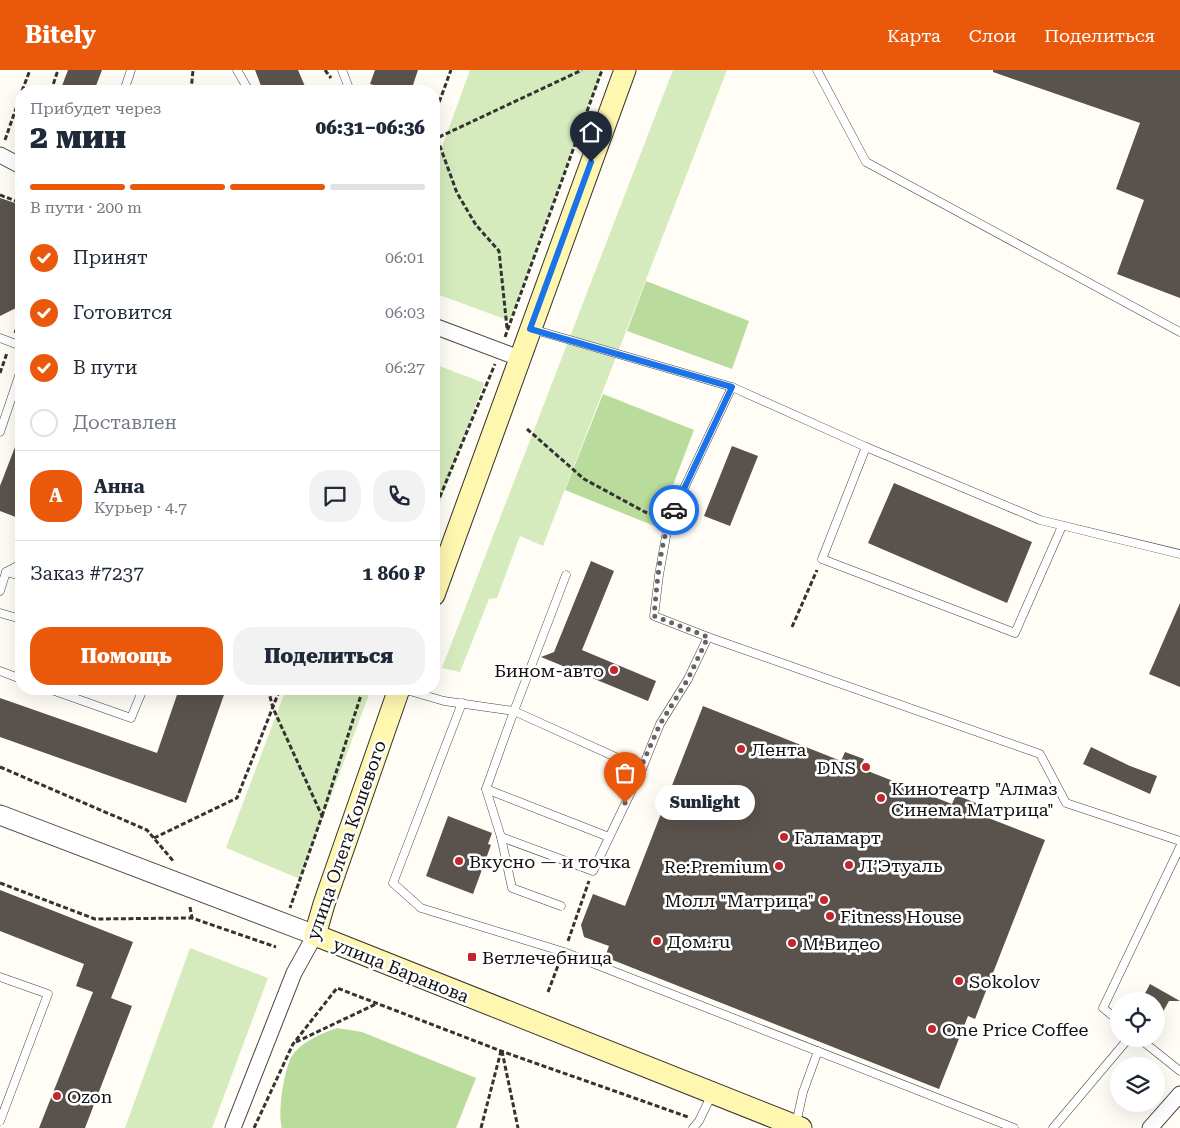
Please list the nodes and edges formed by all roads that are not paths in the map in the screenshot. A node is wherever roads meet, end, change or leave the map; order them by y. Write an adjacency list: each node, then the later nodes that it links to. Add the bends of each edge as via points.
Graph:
1 (131, 70): 6 (lane)
2 (237, 70): 7 (lane)
3 (624, 70): 12 (main road)
4 (817, 70): 13 (lane, via 866,162)
5 (343, 71): 8 (lane)
6 (126, 85)
7 (246, 85)
8 (348, 85)
9 (0, 155): 10 (street)
10 (15, 163)
11 (440, 328): 16 (street)
12 (530, 329): 16 (main road); 17 (lane)
13 (1180, 332)
14 (0, 338): 15 (lane)
15 (15, 344)
16 (510, 354): 27 (main road)
17 (732, 387): 20 (lane); 31 (lane, via 669,520 654,616)
18 (15, 388): 19 (lane)
19 (0, 432)
20 (866, 447): 21 (lane, via 1040,520); 21 (lane, via 822,559 1015,633)
21 (1062, 526): 22 (lane)
22 (1180, 554)
23 (15, 567): 24 (lane)
24 (6, 572): 25 (lane); 28 (lane)
25 (15, 574)
26 (566, 575): 39 (lane)
27 (440, 577)
28 (0, 591)
29 (0, 613): 30 (lane)
30 (15, 617)
31 (708, 637): 40 (lane, via 688,679 660,724); 45 (lane, via 1040,754 1066,803)
32 (0, 671): 33 (lane)
33 (15, 677)
34 (67, 695): 35 (lane, via 132,718)
35 (141, 695)
36 (399, 695): 48 (main road, улица Олега Кошевого)
37 (422, 695): 38 (lane)
38 (462, 703): 39 (lane); 55 (lane, via 393,882 421,908 564,952)
39 (514, 711): 40 (lane); 41 (lane)
40 (642, 769): 44 (lane)
41 (486, 789): 43 (lane); 44 (lane)
42 (0, 815): 48 (street, улица Баранова)
43 (501, 837): 44 (lane, via 593,871); 47 (lane, via 512,888)
44 (609, 837)
45 (1180, 841)
46 (1180, 847): 50 (lane)
47 (561, 906)
48 (315, 935): 57 (main road, улица Баранова); 61 (street, улица Олега Кошевого, via 294,973)
49 (0, 977): 59 (lane, via 48,994)
50 (1111, 992)
51 (1110, 993): 52 (lane, via 1103,1008)
52 (1110, 1014)
53 (1121, 1047): 64 (lane)
54 (1150, 1047): 56 (lane)
55 (818, 1051): 60 (lane, via 803,1092); 63 (lane)
56 (1180, 1071)
57 (713, 1092): 60 (main road, улица Баранова); 62 (lane)
58 (1180, 1094): 65 (street)
59 (0, 1121)
60 (798, 1127)
61 (233, 1128)
62 (693, 1128)
63 (1014, 1128)
64 (1053, 1128)
65 (1150, 1128)

